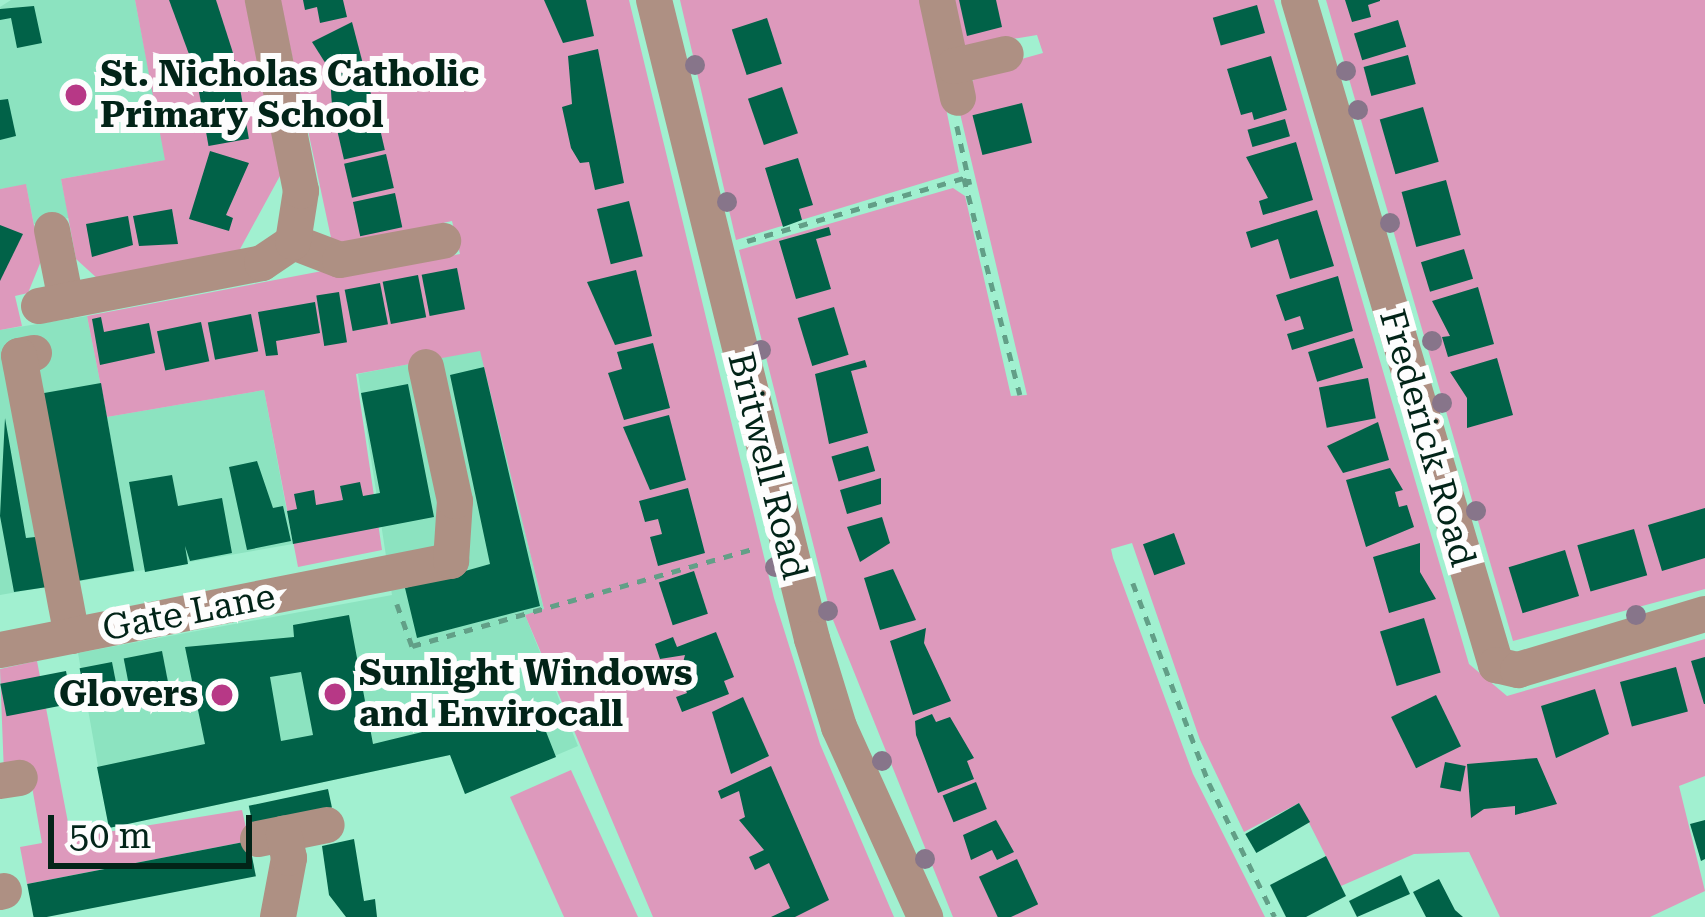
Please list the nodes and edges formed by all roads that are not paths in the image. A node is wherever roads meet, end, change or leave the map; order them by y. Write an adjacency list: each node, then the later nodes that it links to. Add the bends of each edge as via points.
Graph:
1 (263, 0): 8 (street, via 301,191)
2 (654, 0): 16 (street, Britwell Road, via 785,540 839,727)
3 (938, 0): 5 (street, via 956,82)
4 (1299, 0): 11 (street, Frederick Road, via 1496,665 1518,670)
5 (1006, 54)
6 (52, 230): 8 (street, via 52,303 262,262)
7 (443, 241): 8 (street, via 340,260)
8 (293, 242)
9 (34, 353): 12 (street, via 19,356)
10 (426, 367): 12 (street, Gate Lane, via 455,501 451,561)
11 (1705, 614)
12 (72, 636): 13 (street, Gate Lane)
13 (0, 650)
14 (327, 825): 15 (street, via 271,836)
15 (281, 906)
16 (925, 917)

